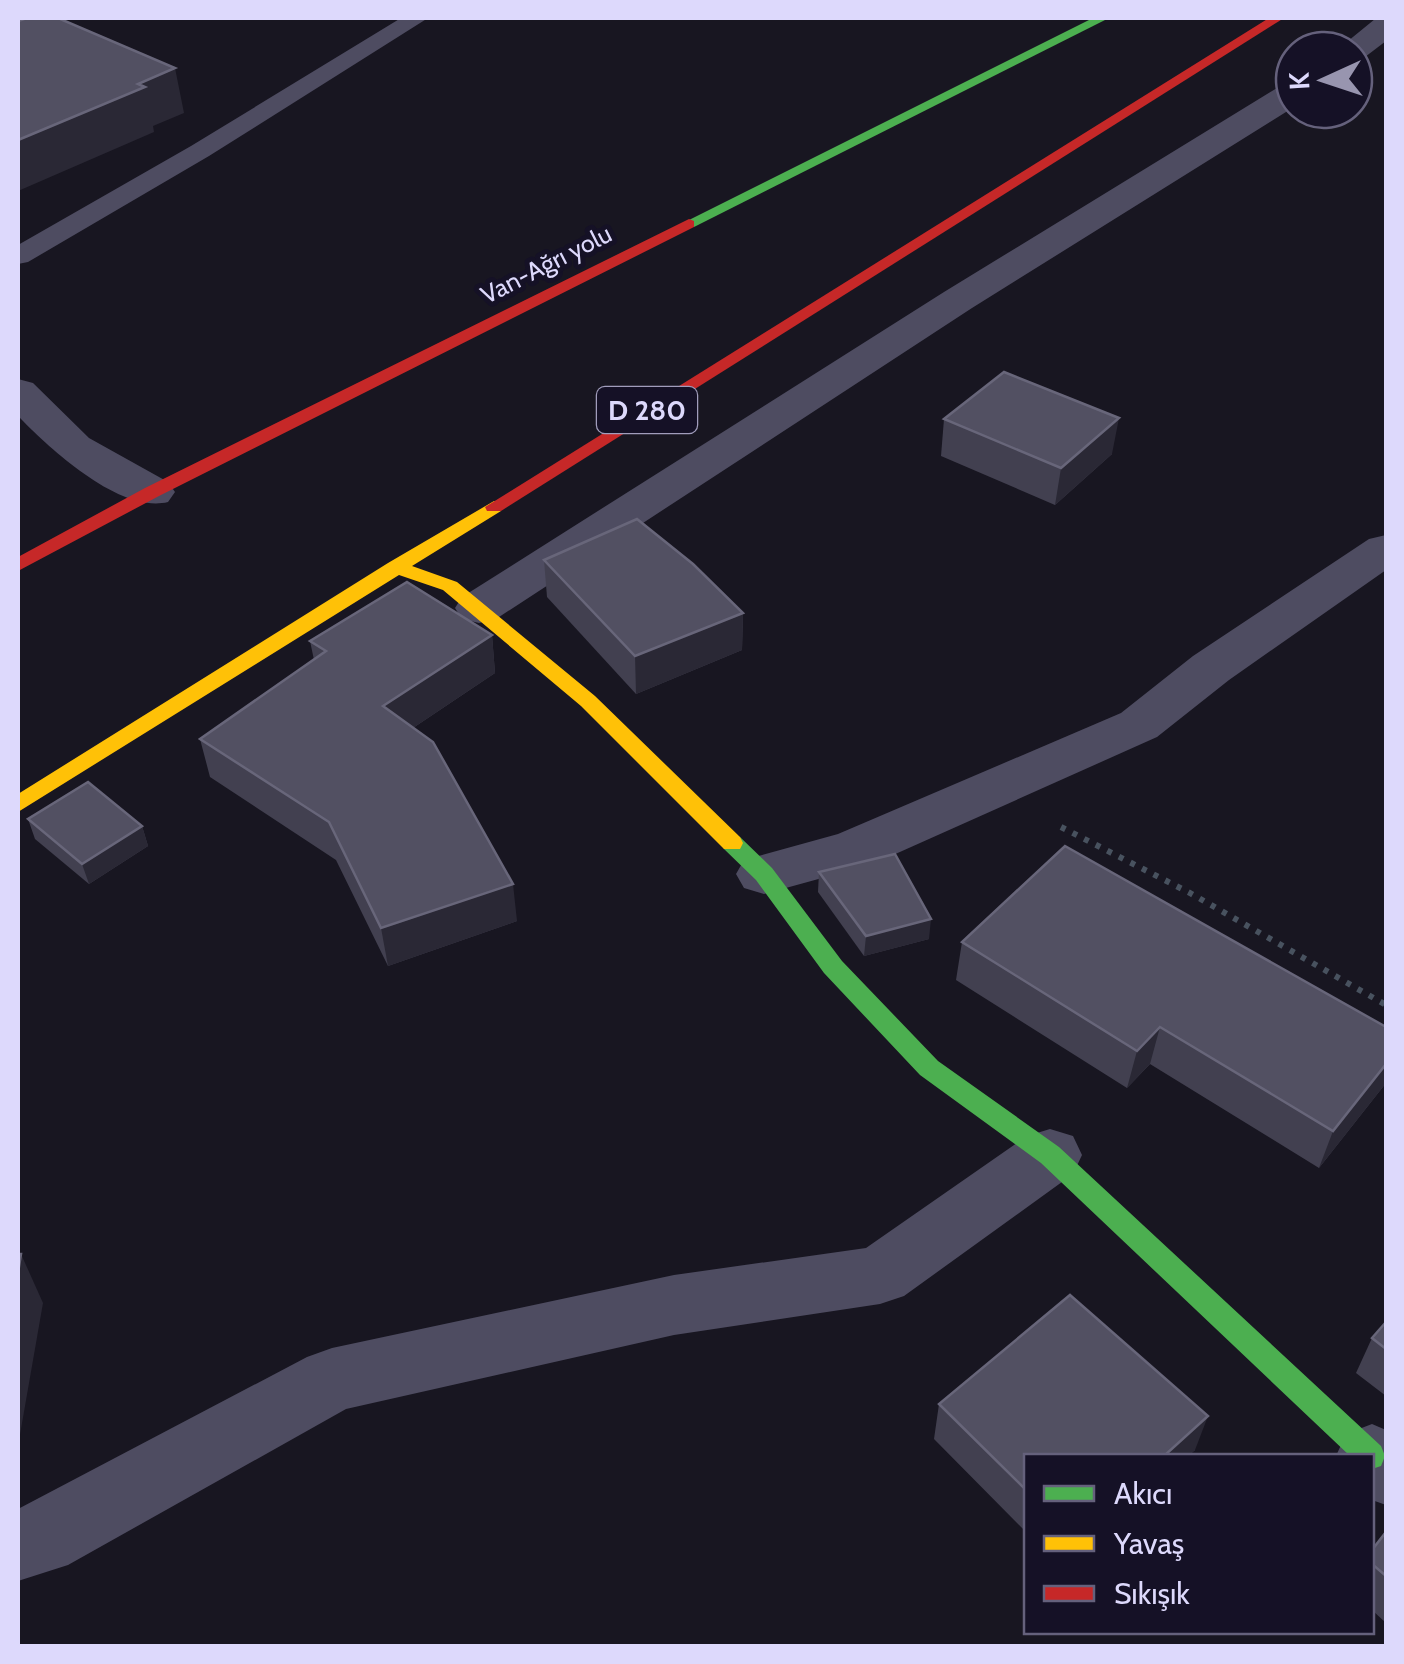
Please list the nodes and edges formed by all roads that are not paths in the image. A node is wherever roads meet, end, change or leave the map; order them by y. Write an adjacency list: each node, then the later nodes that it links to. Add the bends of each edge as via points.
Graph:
1 (416, 18): 5 (lane)
2 (1102, 18): 7 (main road, Van-Ağrı yolu)
3 (1277, 18): 10 (main road, D 280)
4 (1274, 104): 11 (street)
5 (18, 256)
6 (18, 392): 7 (street, via 73,447)
7 (152, 492): 9 (main road, Van-Ağrı yolu)
8 (1386, 549): 13 (street, via 1139,724 853,850)
9 (18, 565)
10 (395, 568): 11 (main road, via 450,586); 12 (main road, D 280)
11 (479, 608): 13 (main road, via 588,701)
12 (18, 804)
13 (764, 874): 14 (main road, via 833,967 929,1068)
14 (1050, 1155): 15 (main road); 16 (street, via 880,1274 674,1305 332,1380)
15 (1367, 1454)
16 (18, 1546)

